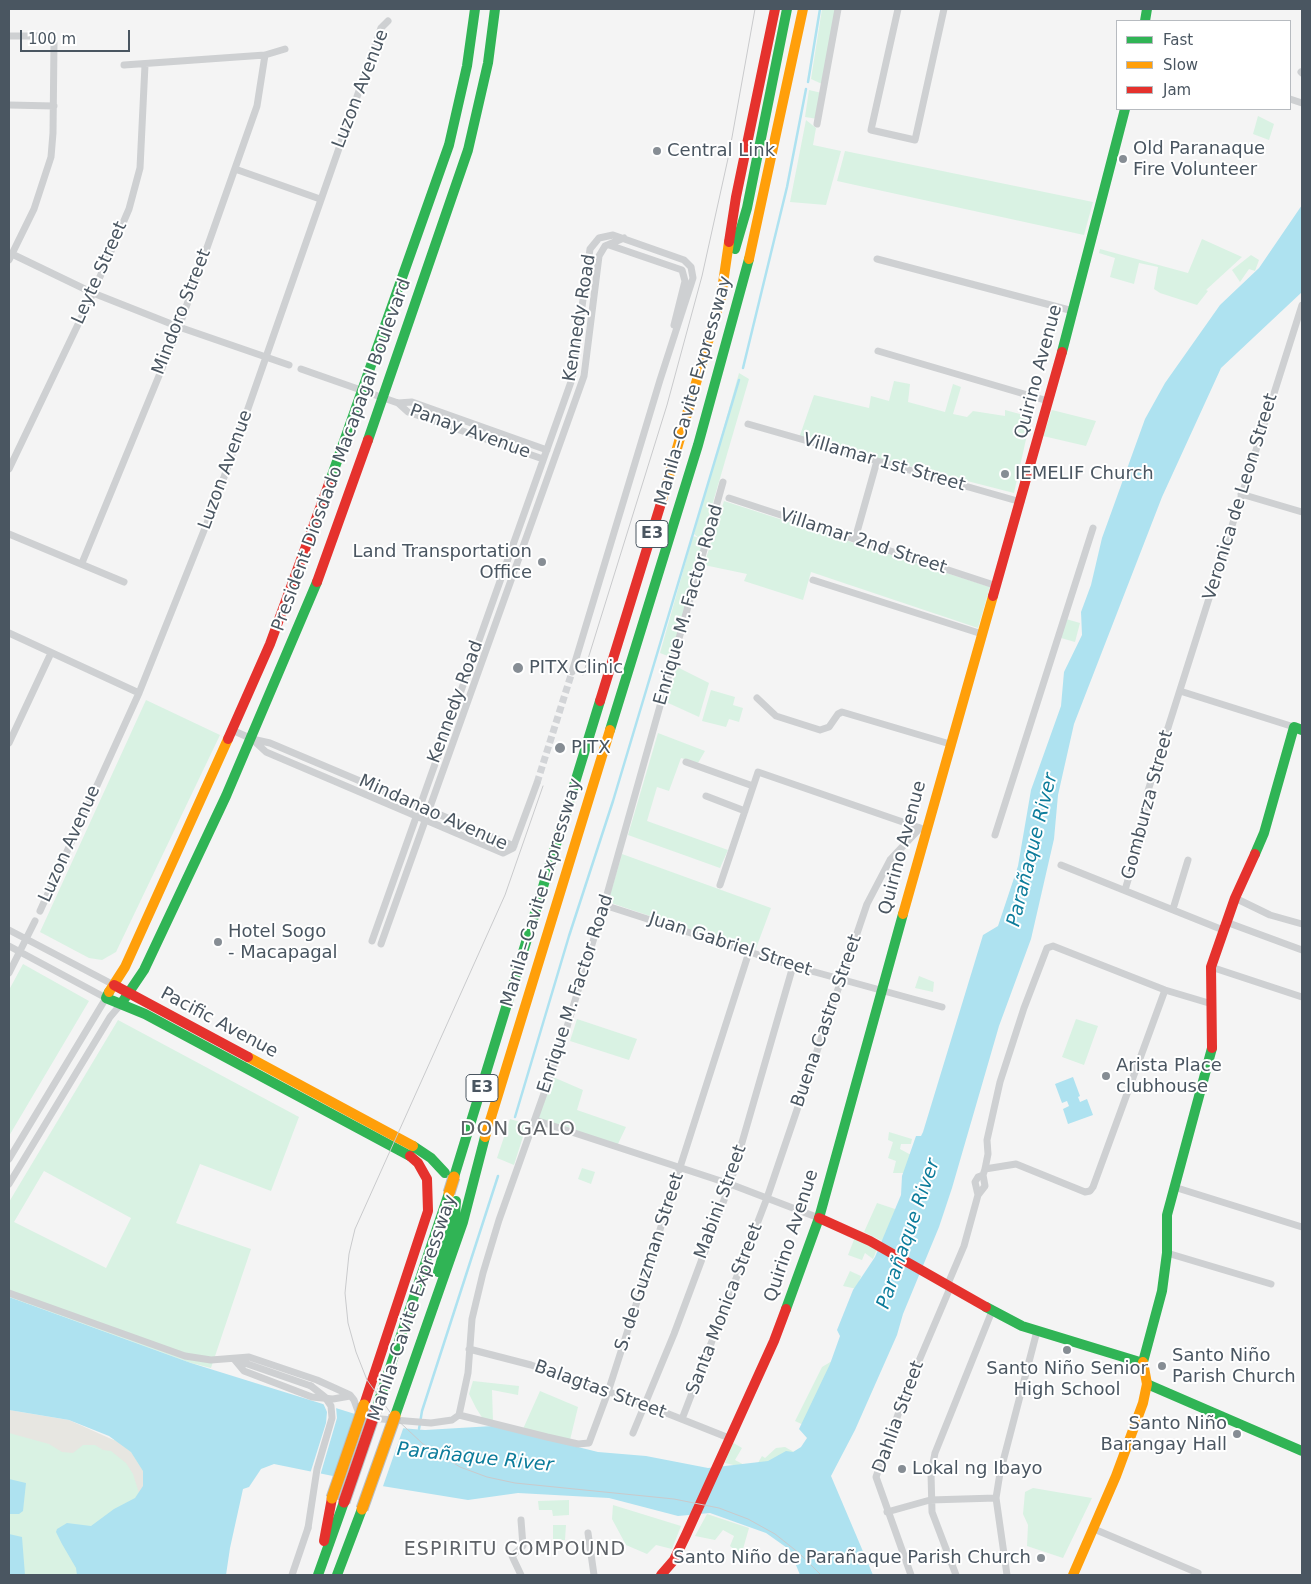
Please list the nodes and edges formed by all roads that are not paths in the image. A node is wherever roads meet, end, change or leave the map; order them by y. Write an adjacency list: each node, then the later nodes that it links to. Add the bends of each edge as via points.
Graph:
1 (475, 9): 35 (main road, President Diosdado Macapagal Boulevard, via 467,66 449,145)
2 (495, 9): 36 (main road, President Diosdado Macapagal Boulevard, via 488,63 468,150)
3 (775, 9): 26 (main road, Manila–Cavite Expressway / E3, via 736,197)
4 (787, 9): 26 (main road, via 747,208)
5 (801, 9): 143 (main road, Manila–Cavite Expressway / E3, via 751,251 695,454 482,1148 463,1222)
6 (838, 9): 18 (street)
7 (898, 9): 8 (street, via 871,130 915,140)
8 (944, 9)
9 (388, 21): 20 (street, Luzon Avenue, via 381,28)
10 (9, 36): 16 (street, via 50,36 54,43)
11 (285, 49): 12 (street)
12 (265, 55): 14 (street); 19 (street, Mindoro Street, via 257,106)
13 (124, 65): 14 (street)
14 (144, 65): 25 (street, Leyte Street, via 140,168 129,209)
15 (9, 105): 16 (street)
16 (54, 106): 23 (street, via 51,158 34,209)
17 (1125, 110): 28 (main road, Quirino Avenue)
18 (818, 124)
19 (235, 169): 20 (street); 29 (street, Mindoro Street)
20 (320, 200): 31 (street, Luzon Avenue)
21 (625, 238): 22 (street, Kennedy Road); 32 (street, via 684,260 692,269 693,278 686,303); 40 (street, Kennedy Road, via 602,236 590,249 574,371)
22 (607, 245): 32 (street, via 677,267 685,275); 59 (street, Kennedy Road, via 598,259 584,376)
23 (10, 257): 25 (street)
24 (877, 259): 28 (street)
25 (92, 293): 29 (street); 43 (street, Leyte Street)
26 (722, 297): 121 (main road, Manila–Cavite Expressway / E3, via 680,442)
27 (1302, 304): 45 (street, Veronica de Leon Street)
28 (1073, 312): 37 (main road, Quirino Avenue)
29 (178, 327): 31 (street); 52 (street, Mindoro Street)
30 (878, 351): 37 (street)
31 (266, 357): 33 (street); 63 (street, Luzon Avenue, via 214,503)
32 (665, 364): 61 (street)
33 (289, 365)
34 (301, 369): 35 (street, Panay Avenue)
35 (363, 391): 36 (street, Panay Avenue); 68 (main road, President Diosdado Macapagal Boulevard, via 288,597)
36 (382, 397): 38 (street, Panay Avenue); 69 (main road, President Diosdado Macapagal Boulevard, via 323,569)
37 (1048, 400): 47 (main road, Quirino Avenue)
38 (398, 403): 40 (street, Panay Avenue, via 412,402); 41 (street, Panay Avenue, via 408,412)
39 (748, 424): 42 (street, Villamar 1st Street)
40 (546, 450): 41 (street, Kennedy Road)
41 (543, 459): 56 (street, Kennedy Road)
42 (877, 461): 47 (street, Villamar 1st Street); 51 (street)
43 (9, 469)
44 (723, 482): 89 (street, Enrique M. Factor Road)
45 (1241, 494): 48 (street); 62 (street, Veronica de Leon Street)
46 (730, 498): 51 (street, Villamar 2nd Street)
47 (1020, 502): 55 (main road, Quirino Avenue)
48 (1302, 512)
49 (1093, 528): 82 (street)
50 (9, 534): 52 (street)
51 (855, 539): 55 (street, Villamar 2nd Street)
52 (82, 563): 54 (street)
53 (814, 580): 58 (street)
54 (124, 582)
55 (997, 586): 58 (main road, Quirino Avenue)
56 (481, 632): 59 (street); 65 (street, Kennedy Road)
57 (9, 633): 60 (street)
58 (982, 634): 71 (main road, Quirino Avenue)
59 (491, 636): 66 (street, Kennedy Road)
60 (51, 653): 63 (street); 70 (street)
61 (572, 672)
62 (1180, 691): 67 (street); 87 (street, Gomburza Street, via 1147,794 1142,833)
63 (139, 693): 91 (street, Luzon Avenue)
64 (757, 698): 71 (street, via 776,716 820,730 829,727 842,712)
65 (452, 714): 66 (street); 76 (street, Kennedy Road)
66 (462, 717): 77 (street, Kennedy Road)
67 (1300, 729): 88 (main road, via 1264,833)
68 (232, 730): 69 (street, Mindanao Avenue); 107 (main road, President Diosdado Macapagal Boulevard)
69 (252, 739): 76 (street, Mindanao Avenue, via 270,743); 79 (street, Mindanao Avenue, via 266,752); 110 (main road, President Diosdado Macapagal Boulevard, via 155,946)
70 (9, 740)
71 (950, 744): 81 (main road, Quirino Avenue)
72 (686, 762): 74 (street)
73 (537, 783): 83 (street)
74 (753, 786): 78 (street); 81 (street, via 758,772)
75 (706, 796): 78 (street)
76 (419, 807): 77 (street, Mindanao Avenue); 79 (street, Kennedy Road)
77 (429, 810): 80 (street, Kennedy Road); 83 (street, Mindanao Avenue)
78 (745, 811): 86 (street)
79 (416, 817): 80 (street, Mindanao Avenue); 97 (street, Kennedy Road)
80 (426, 819): 83 (street, Mindanao Avenue, via 504,852 509,852); 98 (street, Kennedy Road)
81 (923, 829): 106 (street, Buena Castro Street, via 890,860 867,904); 108 (main road, Quirino Avenue)
82 (995, 835)
83 (514, 846)
84 (1188, 860): 90 (street)
85 (1061, 866): 87 (street, Gomburza Street)
86 (720, 885)
87 (1125, 890): 90 (street, Gomburza Street)
88 (1235, 898): 93 (street, via 1270,915); 94 (main road)
89 (604, 905): 101 (street, Juan Gabriel Street); 116 (street, Enrique M. Factor Road, via 563,1040)
90 (1173, 909): 94 (street, Gomburza Street)
91 (40, 911)
92 (35, 921): 96 (street, Luzon Avenue)
93 (1302, 924)
94 (1224, 926): 100 (street, Gomburza Street); 104 (main road)
95 (9, 930): 96 (street, Pacific Avenue)
96 (27, 940): 102 (street, Luzon Avenue); 107 (street, Pacific Avenue)
97 (372, 941)
98 (381, 944)
99 (9, 946): 102 (street, Pacific Avenue)
100 (1302, 950)
101 (749, 952): 103 (street, Juan Gabriel Street); 119 (street, S. de Guzman Street)
102 (20, 953): 105 (street, Luzon Avenue); 112 (street, Pacific Avenue)
103 (793, 966): 106 (street, Juan Gabriel Street); 123 (street, Mabini Street)
104 (1212, 968): 111 (street); 114 (main road)
105 (9, 973)
106 (840, 979): 108 (street, Juan Gabriel Street); 126 (street, Buena Castro Street)
107 (114, 985): 110 (main road, Pacific Avenue); 112 (main road, President Diosdado Macapagal Boulevard)
108 (882, 990): 115 (street, Juan Gabriel Street); 127 (main road, Quirino Avenue)
109 (1165, 990): 114 (street); 120 (street, via 1090,1191 1085,1192 1016,1164); 120 (street, via 1053,946 1047,948 1000,1082 987,1140)
110 (129, 994): 113 (main road, President Diosdado Macapagal Boulevard); 117 (main road, Pacific Avenue)
111 (1302, 997)
112 (106, 998): 113 (main road, Pacific Avenue); 118 (street)
113 (121, 1004): 117 (main road, Pacific Avenue); 122 (street)
114 (1212, 1004): 124 (main road, via 1211,1054)
115 (942, 1007)
116 (534, 1120): 119 (street); 135 (street, Enrique M. Factor Road, via 483,1273 474,1307)
117 (412, 1151): 121 (main road, via 431,1158); 154 (main road, bridge, via 426,1179 428,1211 332,1498)
118 (9, 1159)
119 (680, 1168): 123 (street); 139 (street, S. de Guzman Street)
120 (984, 1172): 131 (street, Dahlia Street, via 975,1182 978,1195 964,1246)
121 (449, 1175): 125 (main road, Manila–Cavite Expressway / E3, bridge)
122 (9, 1184)
123 (730, 1184): 126 (street); 141 (street, Mabini Street)
124 (1174, 1187): 128 (street); 129 (main road, via 1167,1215)
125 (453, 1197): 143 (main road, via 454,1222); 154 (main road, Manila–Cavite Expressway / E3, bridge)
126 (767, 1198): 127 (street); 144 (street, Santa Monica Street)
127 (818, 1218): 131 (main road, via 870,1241); 146 (main road, Quirino Avenue, via 786,1312)
128 (1302, 1227)
129 (1167, 1253): 130 (street); 137 (main road, via 1162,1291)
130 (1271, 1284)
131 (948, 1287): 133 (main road); 150 (street, Dahlia Street, via 877,1473)
132 (9, 1293): 136 (street, via 185,1356 204,1360)
133 (992, 1311): 134 (main road); 149 (street, via 935,1453)
134 (1037, 1331): 137 (main road); 148 (street)
135 (469, 1349): 139 (street, Balagtas Street, via 531,1365); 142 (street, Enrique M. Factor Road)
136 (234, 1359): 140 (street, via 249,1357 317,1380); 140 (street, via 244,1371 312,1396 333,1400); 156 (street, bridge, via 311,1386 331,1406 332,1418 317,1469 308,1528)
137 (1143, 1362): 138 (main road)
138 (1147, 1384): 147 (main road); 152 (main road, via 1143,1403)
139 (608, 1392): 141 (street, Balagtas Street); 142 (street, S. de Guzman Street, via 587,1445)
140 (350, 1396): 142 (street, via 358,1411 370,1418 431,1423 452,1420)
141 (645, 1405): 144 (street, Balagtas Street); 145 (street, Mabini Street)
142 (460, 1415)
143 (395, 1416): 157 (main road, Manila–Cavite Expressway / E3, bridge)
144 (682, 1419): 146 (street, Balagtas Street)
145 (634, 1434)
146 (729, 1438): 160 (main road, Quirino Avenue, via 674,1560)
147 (1302, 1451)
148 (996, 1498): 149 (street); 163 (street)
149 (930, 1500): 150 (street); 162 (street)
150 (887, 1512): 161 (street, Dahlia Street)
151 (521, 1520): 158 (street, via 523,1546 512,1556)
152 (1094, 1529): 155 (street); 164 (main road)
153 (588, 1533): 159 (street)
154 (319, 1573)
155 (1198, 1573)
156 (292, 1575)
157 (337, 1575)
158 (521, 1575)
159 (594, 1575)
160 (662, 1575)
161 (910, 1575)
162 (956, 1575)
163 (1007, 1575)
164 (1074, 1575)

